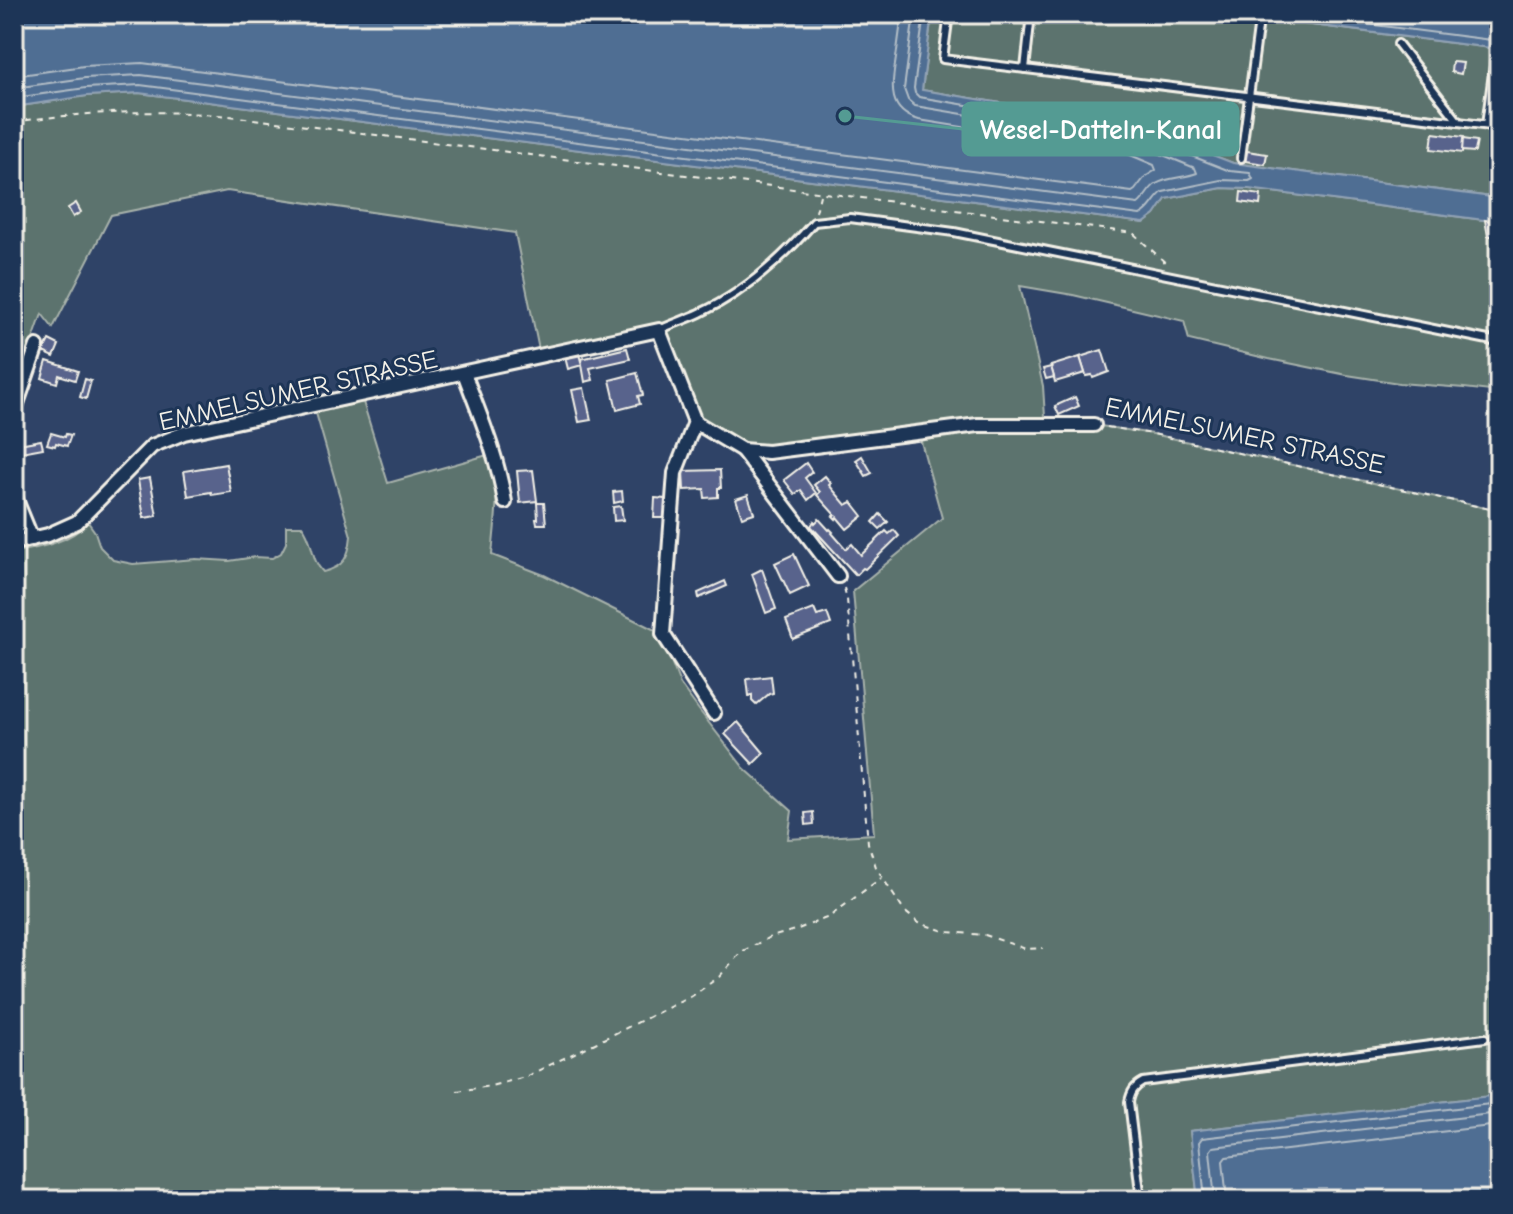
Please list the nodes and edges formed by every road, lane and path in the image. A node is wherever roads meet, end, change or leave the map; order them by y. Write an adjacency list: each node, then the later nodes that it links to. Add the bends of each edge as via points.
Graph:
1 (949, 14): 6 (lane, via 943,59)
2 (1031, 14): 6 (lane)
3 (1258, 28): 7 (lane)
4 (1398, 44): 8 (lane)
5 (1495, 58): 10 (lane)
6 (1025, 69): 7 (lane)
7 (1250, 96): 8 (lane); 12 (lane)
8 (1458, 121): 10 (lane)
9 (14, 122): 13 (path, via 97,113 209,114)
10 (1486, 125): 11 (lane)
11 (1499, 127)
12 (1241, 158)
13 (820, 194): 14 (path); 15 (path, via 1133,233)
14 (814, 222): 15 (lane, via 850,218 954,232); 16 (lane, via 747,285 703,312)
15 (1181, 277): 17 (lane, via 1498,342)
16 (659, 330): 19 (street, EMMELSUMER STRASSE); 21 (street)
17 (1499, 338)
18 (37, 346): 20 (street)
19 (464, 373): 25 (street, EMMELSUMER STRASSE, via 493,447); 27 (street, EMMELSUMER STRASSE, via 184,433 152,446 77,522)
20 (14, 412)
21 (695, 422): 23 (street); 30 (street, via 675,473 663,634)
22 (1094, 425): 23 (street, EMMELSUMER STRASSE, via 978,425 768,452); 26 (path, EMMELSUMER STRASSE)
23 (742, 450): 29 (street)
24 (14, 495): 27 (street)
25 (505, 502)
26 (1499, 511)
27 (32, 539): 28 (street, EMMELSUMER STRASSE)
28 (14, 543)
29 (838, 576): 31 (path, via 847,599 868,843)
30 (714, 713)
31 (882, 877): 32 (path, via 904,911 919,923 1026,949); 34 (path, via 829,917 741,952 692,996 525,1077)
32 (1043, 948)
33 (1485, 1038): 35 (lane, via 1136,1085 1129,1102)
34 (457, 1091)
35 (1141, 1200)

